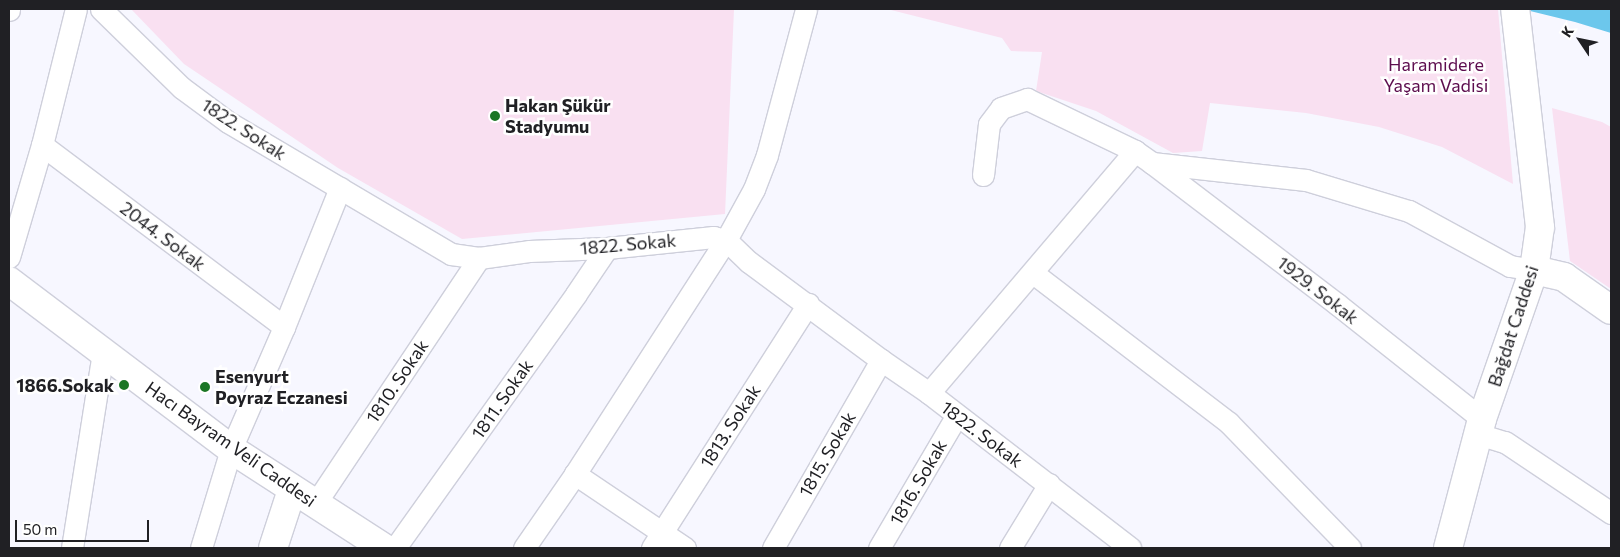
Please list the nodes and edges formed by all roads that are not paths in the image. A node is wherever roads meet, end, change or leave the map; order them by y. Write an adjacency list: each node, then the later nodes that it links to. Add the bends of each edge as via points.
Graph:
1 (76, 9): 5 (street)
2 (101, 9): 9 (street, 1822. Sokak, via 182,88 228,122)
3 (806, 9): 10 (street, via 767,155 754,189)
4 (1515, 9): 14 (main road, Bağdat Caddesi, via 1539,202 1540,227)
5 (42, 145): 12 (street); 19 (street, 2044. Sokak)
6 (1135, 150): 7 (street, 1929. Sokak); 8 (street, 1929. Sokak, via 1027,99 1001,108 989,124); 15 (street)
7 (1152, 163): 14 (street, via 1306,180 1409,211 1510,266); 24 (street, 1929. Sokak, via 1337,304)
8 (984, 175)
9 (340, 188): 13 (street, 1822. Sokak, via 451,254); 19 (street)
10 (726, 240): 11 (street, 1822. Sokak, via 713,237); 17 (street, 1822. Sokak, via 749,262); 26 (street)
11 (607, 248): 13 (street, 1822. Sokak, via 529,251); 36 (street, 1811. Sokak)
12 (9, 257)
13 (479, 258): 29 (street, 1810. Sokak)
14 (1534, 270): 18 (main road, via 1564,278); 24 (main road, Bağdat Caddesi)
15 (1033, 273): 22 (street); 43 (street, via 1228,423)
16 (9, 281): 20 (main road, Hacı Bayram Veli Caddesi)
17 (808, 304): 21 (street, 1822. Sokak); 31 (street, 1813. Sokak)
18 (1611, 310)
19 (284, 327): 25 (street)
20 (103, 352): 25 (main road, Hacı Bayram Veli Caddesi); 32 (street)
21 (880, 360): 22 (street, 1822. Sokak); 39 (street, 1815. Sokak)
22 (929, 393): 23 (street, 1822. Sokak)
23 (957, 415): 27 (street, 1822. Sokak); 40 (street, 1816. Sokak)
24 (1480, 427): 30 (street); 44 (main road, Bağdat Caddesi)
25 (231, 449): 28 (main road, Hacı Bayram Veli Caddesi); 33 (street)
26 (576, 474): 31 (street); 37 (street)
27 (1049, 484): 41 (street); 42 (street, 1822. Sokak)
28 (292, 490): 29 (main road, Hacı Bayram Veli Caddesi); 34 (main road)
29 (315, 504): 35 (main road, Hacı Bayram Veli Caddesi)
30 (1611, 513)
31 (657, 541): 38 (street)
32 (72, 548)
33 (201, 548)
34 (273, 548)
35 (384, 548)
36 (395, 548)
37 (524, 548)
38 (685, 548)
39 (773, 548)
40 (879, 548)
41 (1010, 548)
42 (1128, 548)
43 (1350, 548)
44 (1448, 548)

